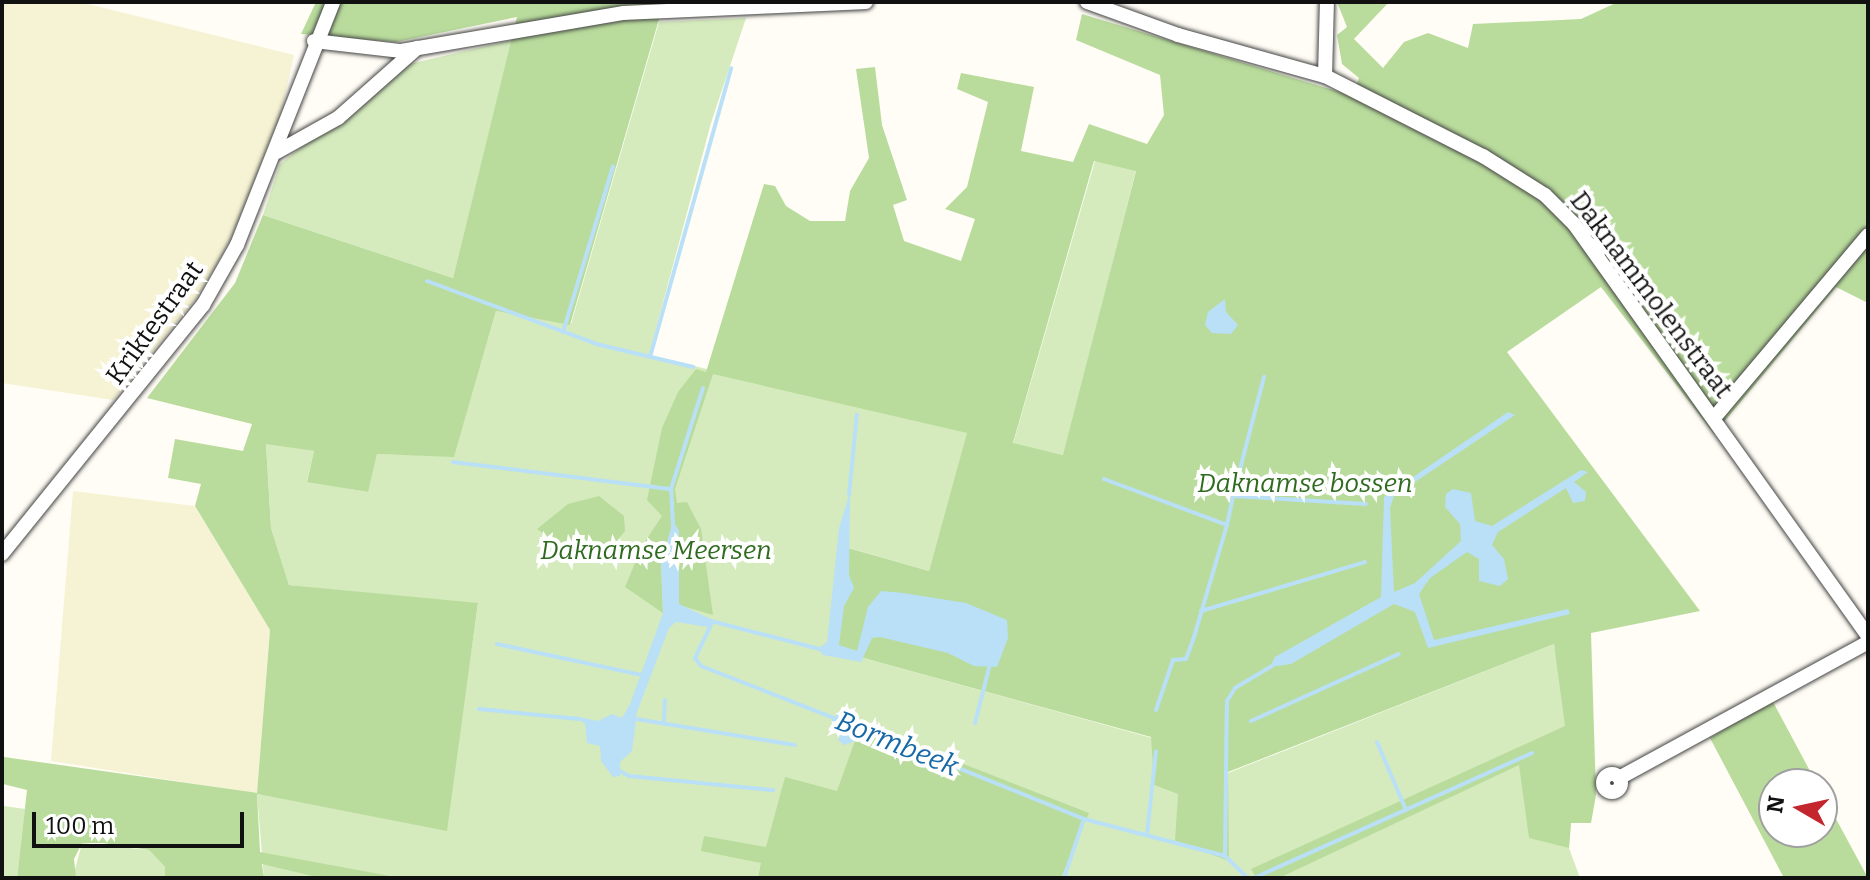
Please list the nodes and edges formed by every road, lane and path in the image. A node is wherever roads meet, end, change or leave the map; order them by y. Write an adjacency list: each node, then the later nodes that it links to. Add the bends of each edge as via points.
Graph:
1 (333, 2): 5 (street, Kriktestraat)
2 (866, 2): 6 (street, via 624,13)
3 (1087, 2): 7 (street, Daknammolenstraat, via 1178,35)
4 (1327, 2): 7 (street)
5 (314, 41): 6 (street, via 401,51); 8 (street, Kriktestraat)
6 (419, 47): 8 (street, via 338,118)
7 (1325, 76): 10 (street, Daknammolenstraat, via 1483,156 1545,195 1574,224)
8 (277, 152): 11 (street, Kriktestraat, via 237,245 203,305)
9 (1868, 235): 10 (street)
10 (1714, 418): 12 (street, Daknammolenstraat)
11 (2, 554)
12 (1868, 636)
13 (1868, 642): 14 (street)
14 (1619, 778)

